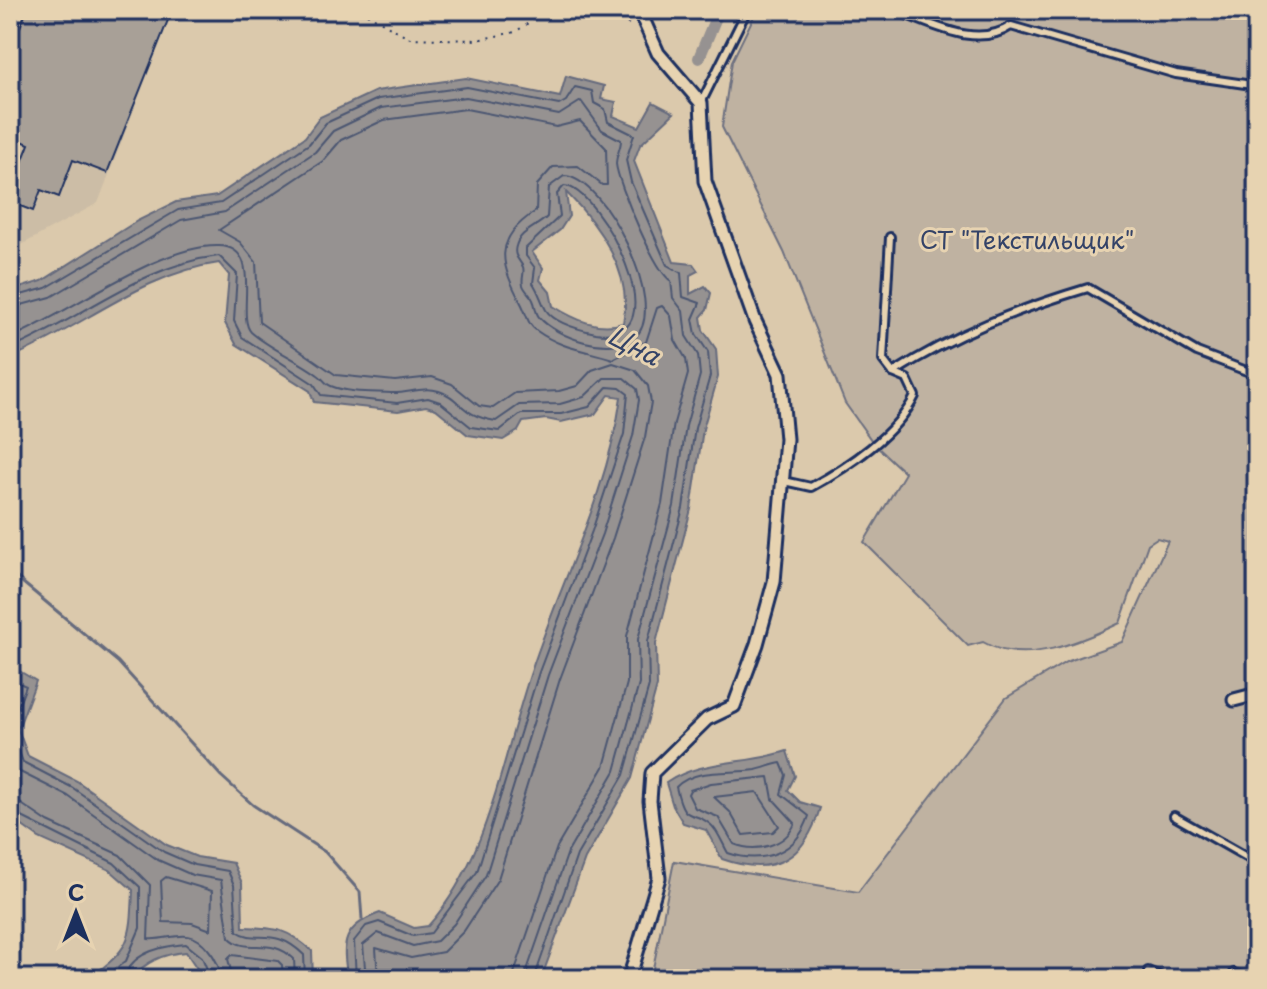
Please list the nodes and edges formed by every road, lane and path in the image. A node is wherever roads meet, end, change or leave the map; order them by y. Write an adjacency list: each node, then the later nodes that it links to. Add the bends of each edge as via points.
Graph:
1 (360, 10): 2 (path, via 410,38 477,40 515,32)
2 (548, 10)
3 (607, 10): 7 (path)
4 (639, 10): 7 (street)
5 (747, 10): 9 (lane)
6 (893, 10): 8 (lane, via 978,39 1011,26 1176,74)
7 (653, 41): 9 (street)
8 (1252, 85)
9 (701, 103): 13 (street, via 705,181 755,321 780,374)
10 (890, 237): 11 (lane, via 883,360)
11 (893, 373): 12 (lane, via 944,341 1088,288 1197,352); 13 (lane, via 907,379 915,396 907,413 839,472 811,487)
12 (1257, 375)
13 (784, 481): 19 (street, via 774,582 734,706 707,719 652,773 659,878)
14 (1257, 694): 15 (street)
15 (1234, 700)
16 (1174, 816): 17 (lane)
17 (1257, 863)
18 (1234, 973): 22 (lane)
19 (629, 979)
20 (1148, 979): 21 (lane, via 1148,971)
21 (1167, 979)
22 (1250, 979)

